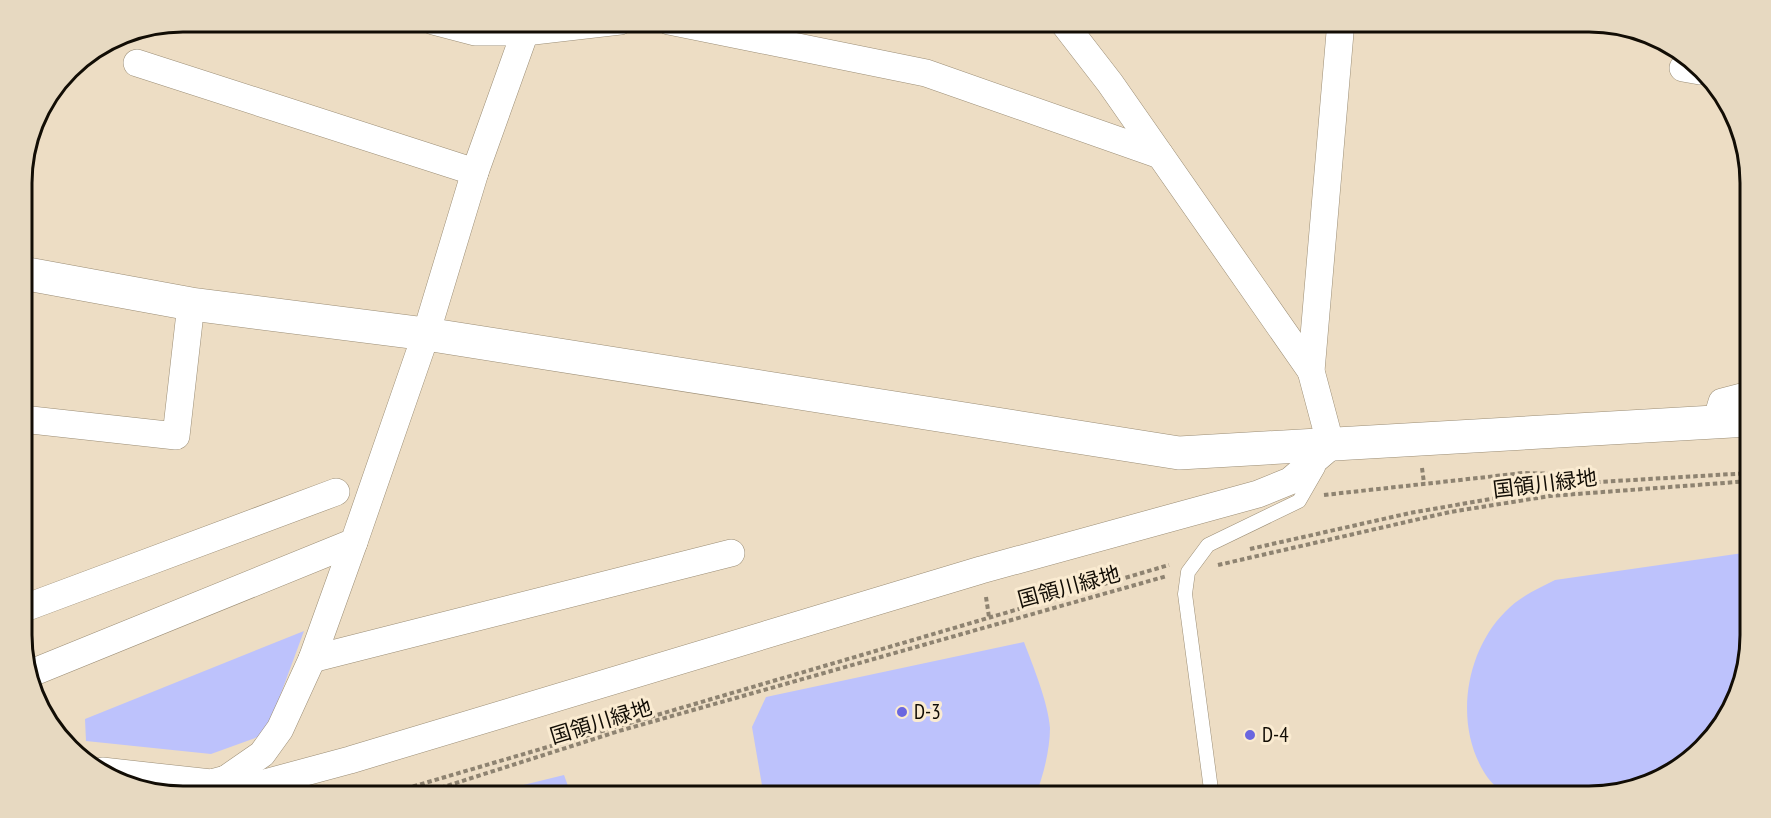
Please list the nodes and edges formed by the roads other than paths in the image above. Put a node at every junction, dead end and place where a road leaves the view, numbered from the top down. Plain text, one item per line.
1 (525, 32) edge
2 (723, 32) edge
3 (1071, 32) edge
4 (1340, 32) edge
5 (137, 63) dead end
6 (1160, 155) junction
7 (475, 172) junction
8 (32, 275) edge
9 (191, 304) junction
10 (426, 334) junction
11 (1311, 371) junction
12 (1740, 397) edge
13 (32, 419) edge
14 (1740, 421) edge
15 (1716, 422) junction
16 (1331, 446) junction
17 (336, 492) dead end
18 (354, 542) junction
19 (731, 553) dead end
20 (32, 605) edge
21 (312, 659) junction
22 (36, 671) edge
23 (121, 773) edge
24 (226, 779) junction
25 (1211, 786) edge

1 - 7 street
2 - 6 street
3 - 6 street
4 - 11 street
5 - 7 street
6 - 11 street
7 - 10 street
8 - 9 street
9 - 10 street
9 - 13 street
10 - 16 street
10 - 18 street
11 - 16 street
12 - 15 street
14 - 15 street
15 - 16 street
16 - 24 street
16 - 25 lane
17 - 20 street
18 - 21 street
18 - 22 street
19 - 21 street
21 - 24 street
23 - 24 street

